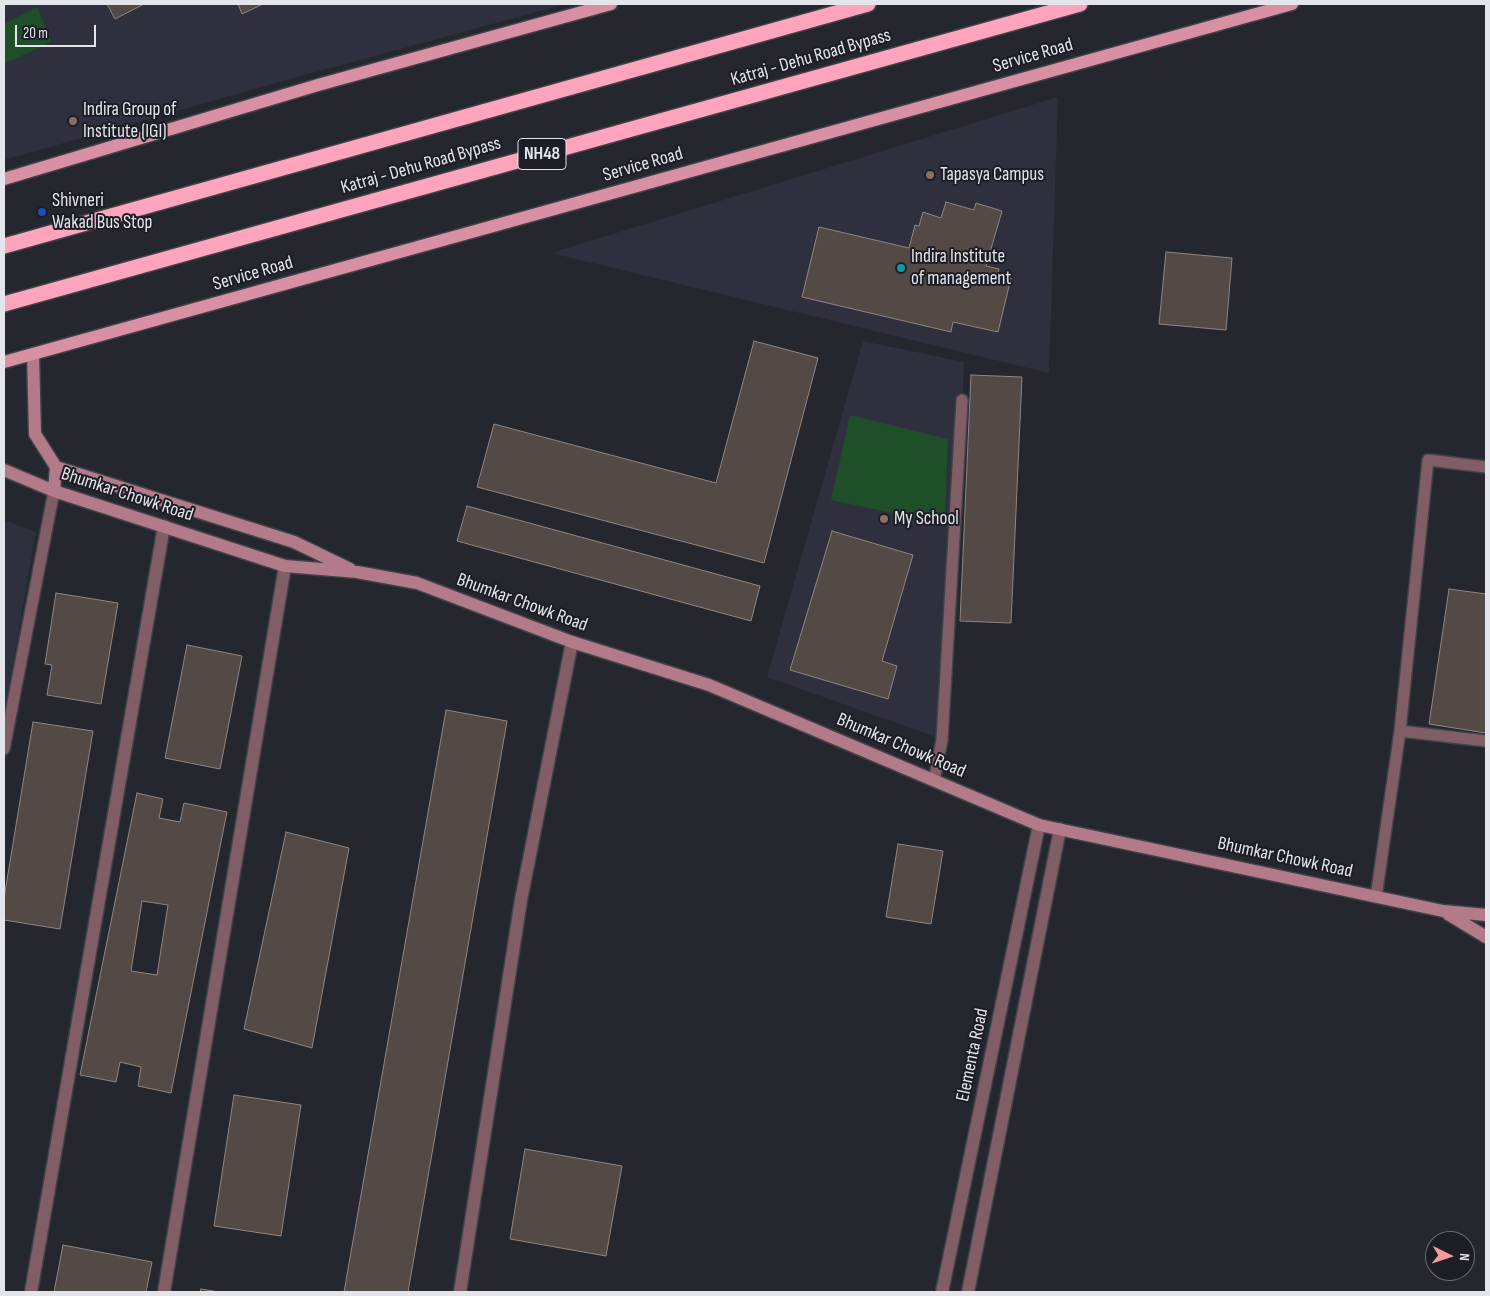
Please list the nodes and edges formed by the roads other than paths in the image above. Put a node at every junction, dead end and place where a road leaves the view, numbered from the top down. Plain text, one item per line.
1 (611, 4) edge
2 (868, 4) edge
3 (1080, 4) edge
4 (1292, 4) edge
5 (4, 178) edge
6 (4, 246) edge
7 (4, 304) edge
8 (33, 354) junction
9 (4, 362) edge
10 (962, 400) dead end
11 (56, 467) junction
12 (1486, 468) edge
13 (4, 470) edge
14 (54, 492) junction
15 (164, 526) junction
16 (285, 566) junction
17 (356, 572) junction
18 (572, 642) junction
19 (1400, 731) junction
20 (1486, 741) edge
21 (4, 749) edge
22 (934, 781) junction
23 (1040, 825) junction
24 (1060, 829) junction
25 (1376, 897) junction
26 (1444, 911) junction
27 (1486, 916) edge
28 (1486, 937) edge
29 (999, 1019) junction
30 (1022, 1023) junction
31 (31, 1292) edge
32 (164, 1292) edge
33 (460, 1292) edge
34 (942, 1292) edge
35 (968, 1292) edge

1 - 5 main road
2 - 6 highway, Katraj - Dehu Road Bypass
3 - 7 highway, Katraj - Dehu Road Bypass / NH48
4 - 8 main road, Service Road
8 - 9 main road, Service Road
8 - 11 street, Bhumkar Chowk Road
10 - 22 lane
11 - 14 street
11 - 17 street, Bhumkar Chowk Road
12 - 19 lane
13 - 14 street, Bhumkar Chowk Road
14 - 15 street, Bhumkar Chowk Road
14 - 21 lane
15 - 16 street, Bhumkar Chowk Road
15 - 31 street
16 - 17 street, Bhumkar Chowk Road
16 - 32 street
17 - 18 street, Bhumkar Chowk Road
18 - 22 street, Bhumkar Chowk Road
18 - 33 street
19 - 20 lane
19 - 25 lane
22 - 23 street, Bhumkar Chowk Road
23 - 24 street, Bhumkar Chowk Road
23 - 29 street, Elementa Road
24 - 25 street, Bhumkar Chowk Road
24 - 30 street
25 - 26 street, Bhumkar Chowk Road
26 - 27 street, Bhumkar Chowk Road
26 - 28 street, Bhumkar Chowk Road
29 - 30 street
29 - 34 street, Elementa Road
30 - 35 street

